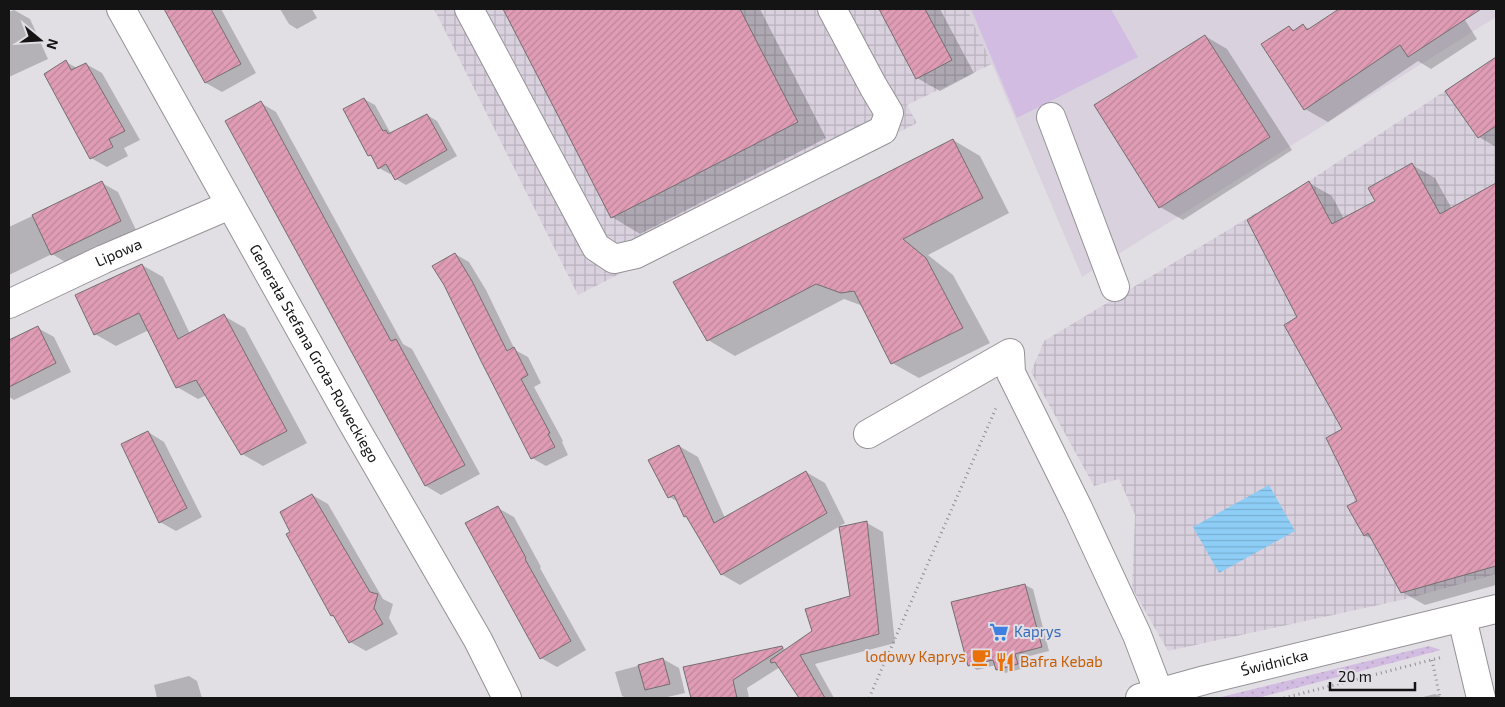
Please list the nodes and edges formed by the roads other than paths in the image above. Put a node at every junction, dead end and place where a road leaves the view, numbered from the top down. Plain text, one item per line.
1 (122, 9) edge
2 (469, 9) edge
3 (832, 9) edge
4 (1051, 117) dead end
5 (230, 204) junction
6 (1115, 287) dead end
7 (9, 304) edge
8 (868, 434) dead end
9 (1496, 609) edge
10 (1462, 618) junction
11 (1150, 696) edge
12 (507, 698) edge
13 (1480, 698) edge

1 - 5 street, Generała Stefana Grota-Roweckiego
2 - 3 street
4 - 6 street
5 - 7 street, Lipowa
5 - 12 street, Generała Stefana Grota-Roweckiego
8 - 11 street
9 - 10 street, Świdnicka
10 - 11 street, Świdnicka
10 - 13 street

